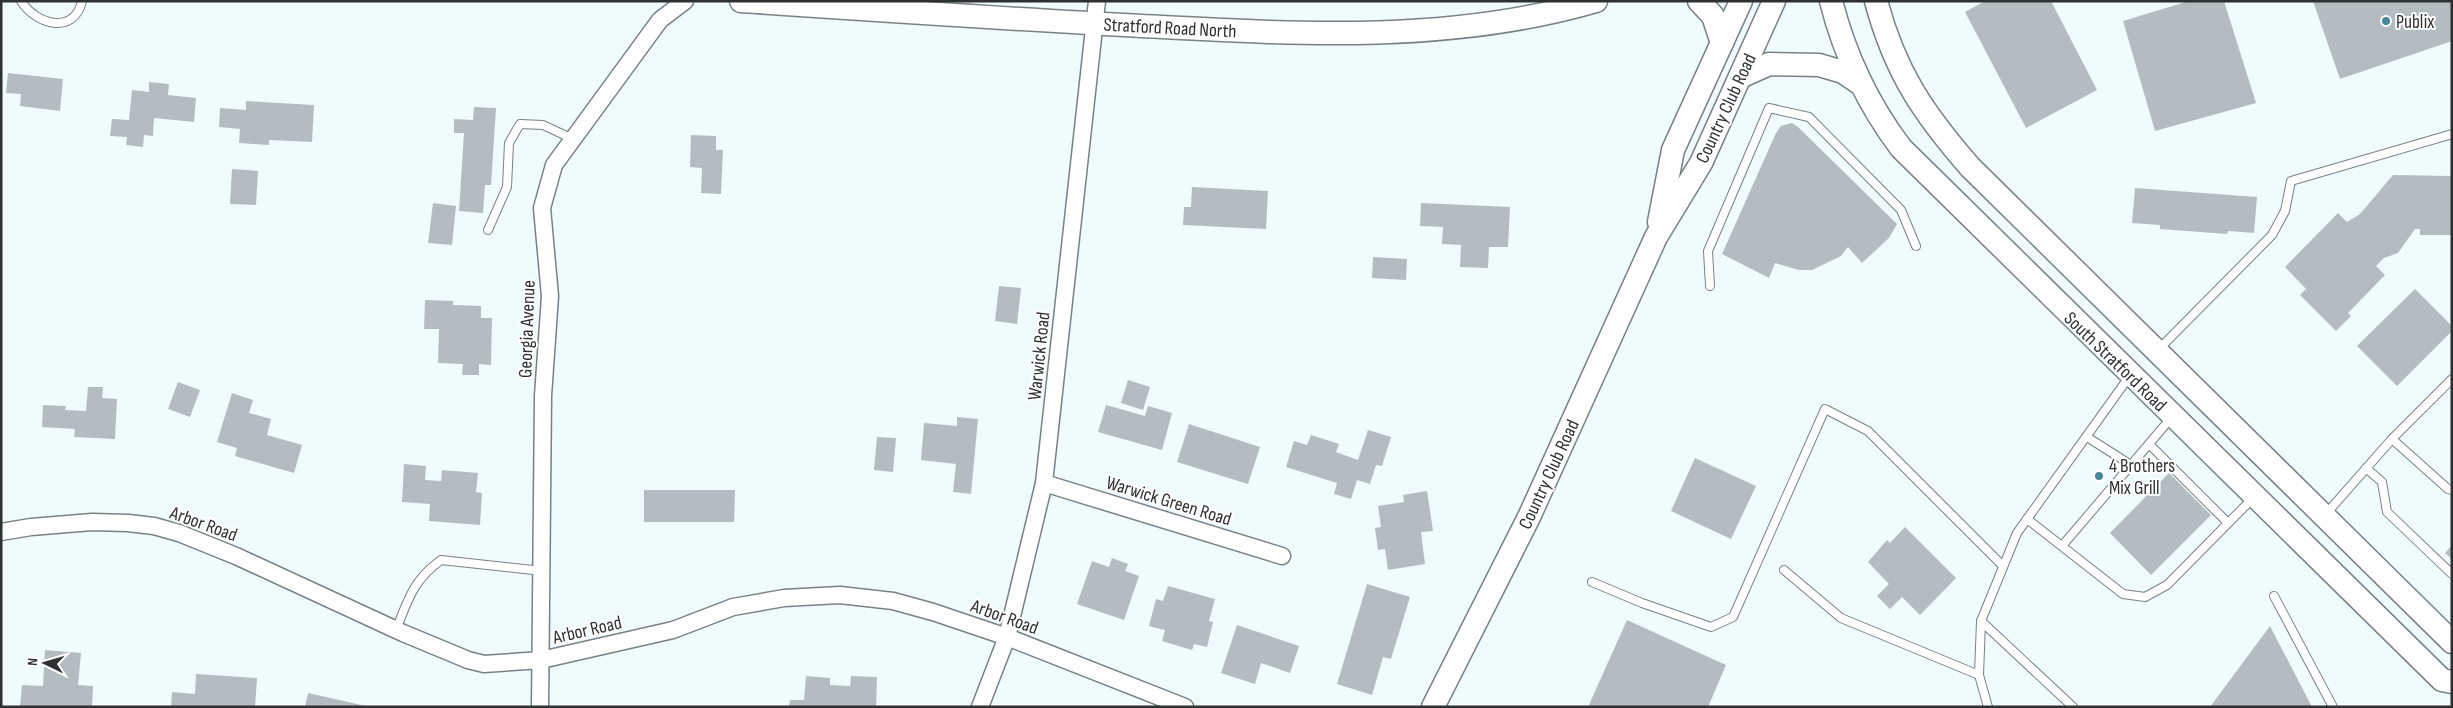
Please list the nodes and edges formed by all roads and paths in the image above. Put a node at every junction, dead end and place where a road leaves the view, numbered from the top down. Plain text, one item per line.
1 (20, 1) edge
2 (82, 1) edge
3 (685, 1) edge
4 (741, 1) edge
5 (1097, 1) edge
6 (1596, 1) edge
7 (1699, 1) edge
8 (1741, 1) edge
9 (1774, 1) edge
10 (1831, 1) edge
11 (1876, 1) edge
12 (1093, 23) junction
13 (1722, 44) junction
14 (1740, 77) junction
15 (1859, 83) junction
16 (2452, 134) edge
17 (573, 139) junction
18 (488, 230) dead end
19 (1656, 238) junction
20 (1916, 246) dead end
21 (1710, 286) dead end
22 (2156, 351) junction
23 (2130, 375) junction
24 (2452, 379) edge
25 (2172, 416) junction
26 (2087, 437) junction
27 (2392, 439) junction
28 (2149, 444) junction
29 (2131, 465) junction
30 (2366, 468) junction
31 (1044, 483) junction
32 (2452, 490) edge
33 (2255, 496) junction
34 (2324, 516) junction
35 (2027, 519) junction
36 (2228, 523) junction
37 (1, 532) edge
38 (2303, 542) junction
39 (2062, 546) junction
40 (1282, 556) dead end
41 (2002, 565) junction
42 (1784, 570) dead end
43 (542, 571) junction
44 (2452, 574) edge
45 (1592, 582) dead end
46 (2274, 596) dead end
47 (1981, 621) junction
48 (396, 630) junction
49 (1007, 637) junction
50 (2452, 642) edge
51 (541, 660) junction
52 (1979, 675) junction
53 (2452, 682) edge
54 (540, 707) edge
55 (980, 707) edge
56 (1185, 707) edge
57 (1433, 707) edge
58 (1988, 707) edge
59 (2073, 707) edge
60 (2333, 707) edge

1 - 2 lane
3 - 17 street, Georgia Avenue
4 - 12 main road, Stratford Road North
5 - 12 street, Warwick Road
6 - 12 main road, Stratford Road North
7 - 13 main road
8 - 13 main road, Country Club Road
9 - 14 main road, Country Club Road
10 - 15 main road, South Stratford Road
11 - 22 main road, South Stratford Road
12 - 31 street, Warwick Road
13 - 19 main road, Country Club Road
14 - 15 main road
14 - 19 main road, Country Club Road
15 - 23 main road, South Stratford Road
16 - 22 lane
17 - 18 lane
17 - 43 street, Georgia Avenue
19 - 57 main road, Country Club Road
20 - 21 lane
22 - 23 main road
22 - 34 main road, South Stratford Road
23 - 25 main road, South Stratford Road
23 - 26 lane
24 - 27 lane
25 - 28 lane
25 - 33 main road, South Stratford Road
26 - 29 lane
26 - 35 lane
27 - 30 lane
27 - 32 lane
28 - 29 lane
28 - 36 lane
29 - 39 lane
30 - 34 lane
30 - 44 lane
31 - 40 street, Warwick Green Road
31 - 49 street, Warwick Road
33 - 36 lane
33 - 38 main road, South Stratford Road
34 - 38 main road
34 - 50 main road, South Stratford Road
35 - 39 lane
35 - 41 lane
36 - 39 lane
37 - 48 street, Arbor Road
38 - 53 main road, South Stratford Road
41 - 45 lane
41 - 47 lane
42 - 52 lane
43 - 48 lane
43 - 51 street, Georgia Avenue
46 - 60 lane
47 - 52 lane
47 - 59 lane
48 - 51 street, Arbor Road
49 - 51 street, Arbor Road
49 - 55 street, Warwick Road
49 - 56 street, Arbor Road
51 - 54 street, Georgia Avenue
52 - 58 lane

